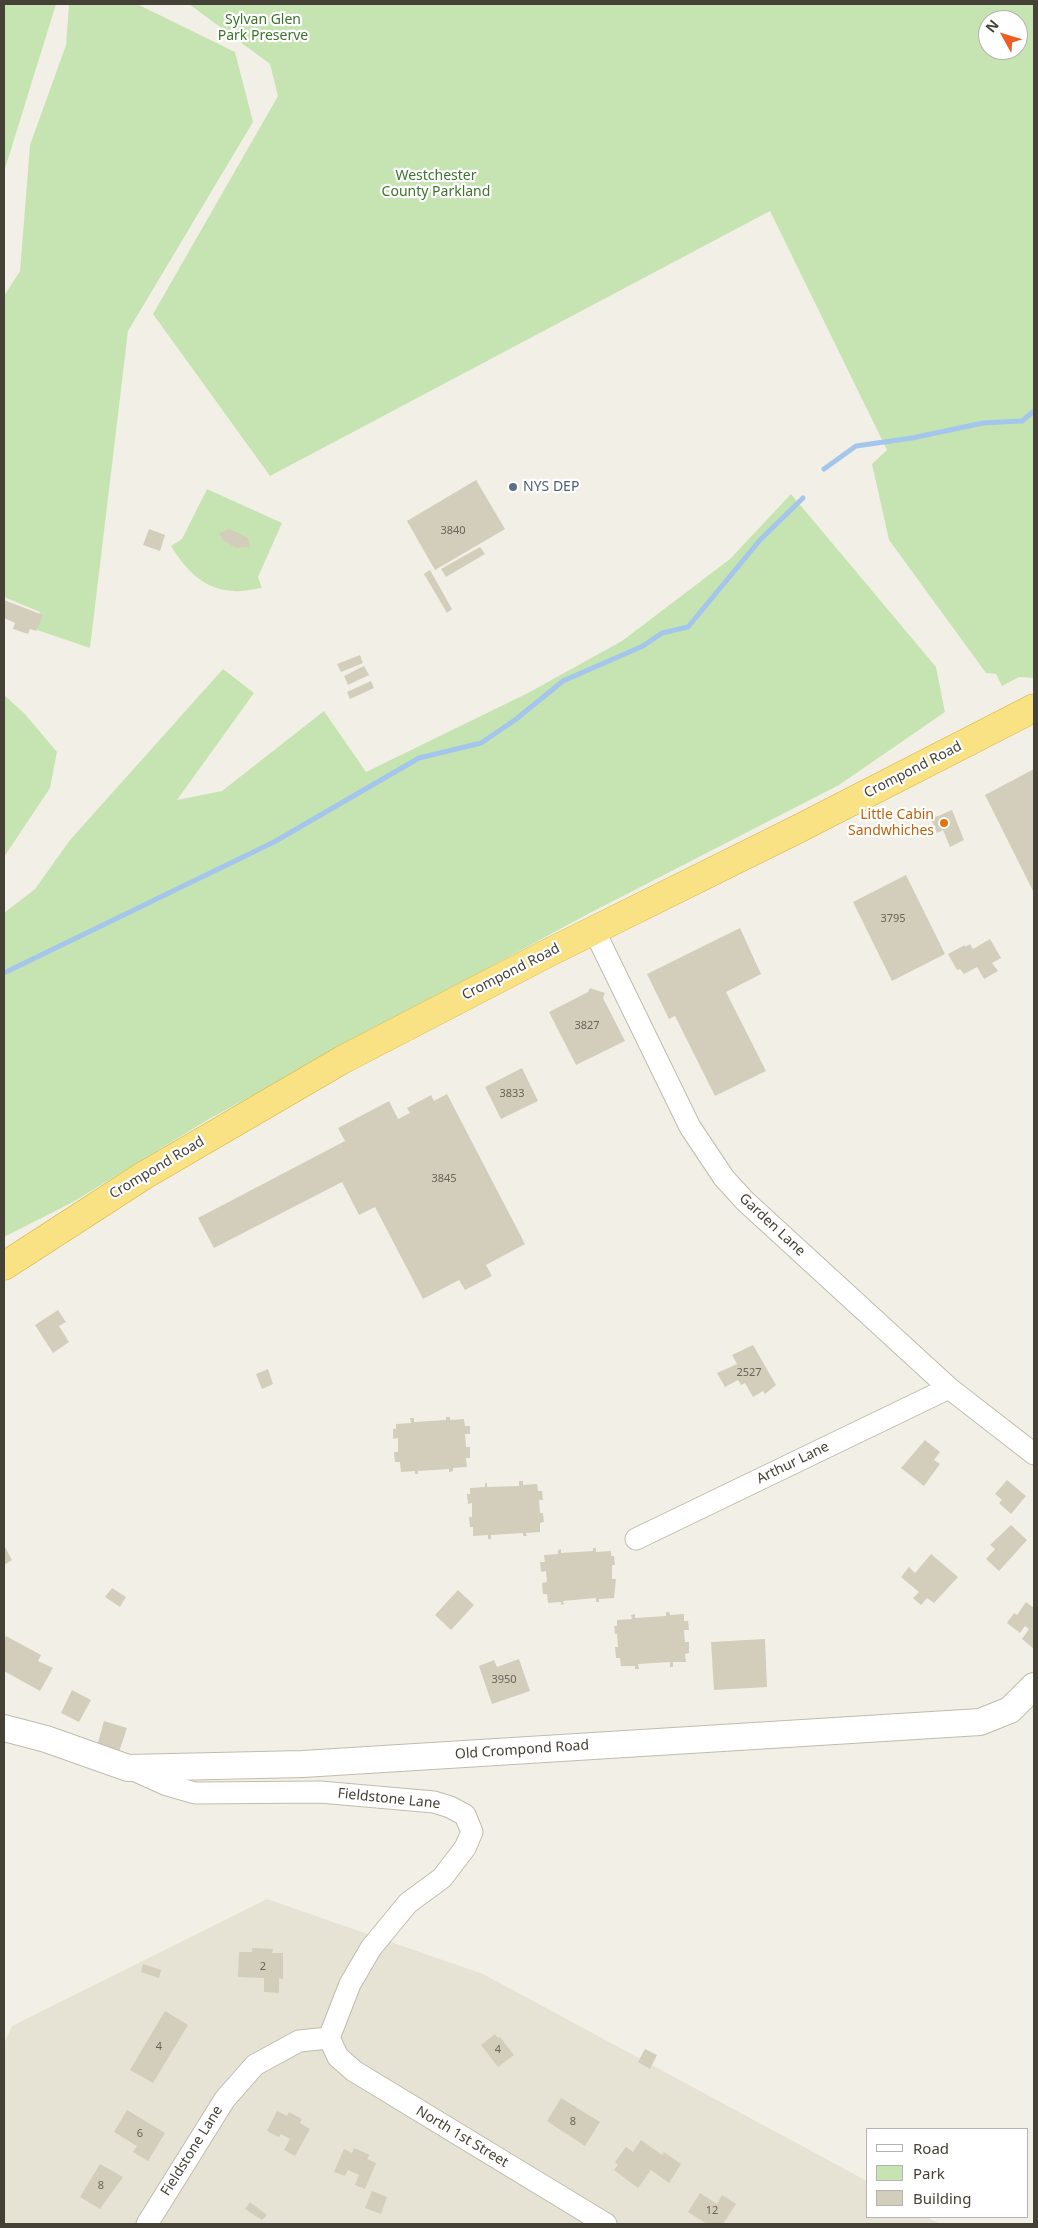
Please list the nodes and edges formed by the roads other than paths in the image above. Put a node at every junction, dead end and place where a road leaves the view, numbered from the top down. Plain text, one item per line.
1 (1034, 708) edge
2 (594, 930) junction
3 (4, 1266) edge
4 (949, 1388) junction
5 (1034, 1454) edge
6 (636, 1539) dead end
7 (1034, 1686) edge
8 (4, 1728) edge
9 (128, 1768) junction
10 (329, 2038) junction
11 (147, 2224) edge
12 (606, 2224) edge

1 - 2 highway, Crompond Road
2 - 3 highway, Crompond Road
2 - 4 street, Garden Lane
4 - 5 street, Garden Lane
4 - 6 street, Arthur Lane
7 - 9 street, Old Crompond Road
8 - 9 street, Old Crompond Road
9 - 10 street, Fieldstone Lane
10 - 11 street, Fieldstone Lane
10 - 12 street, North 1st Street

